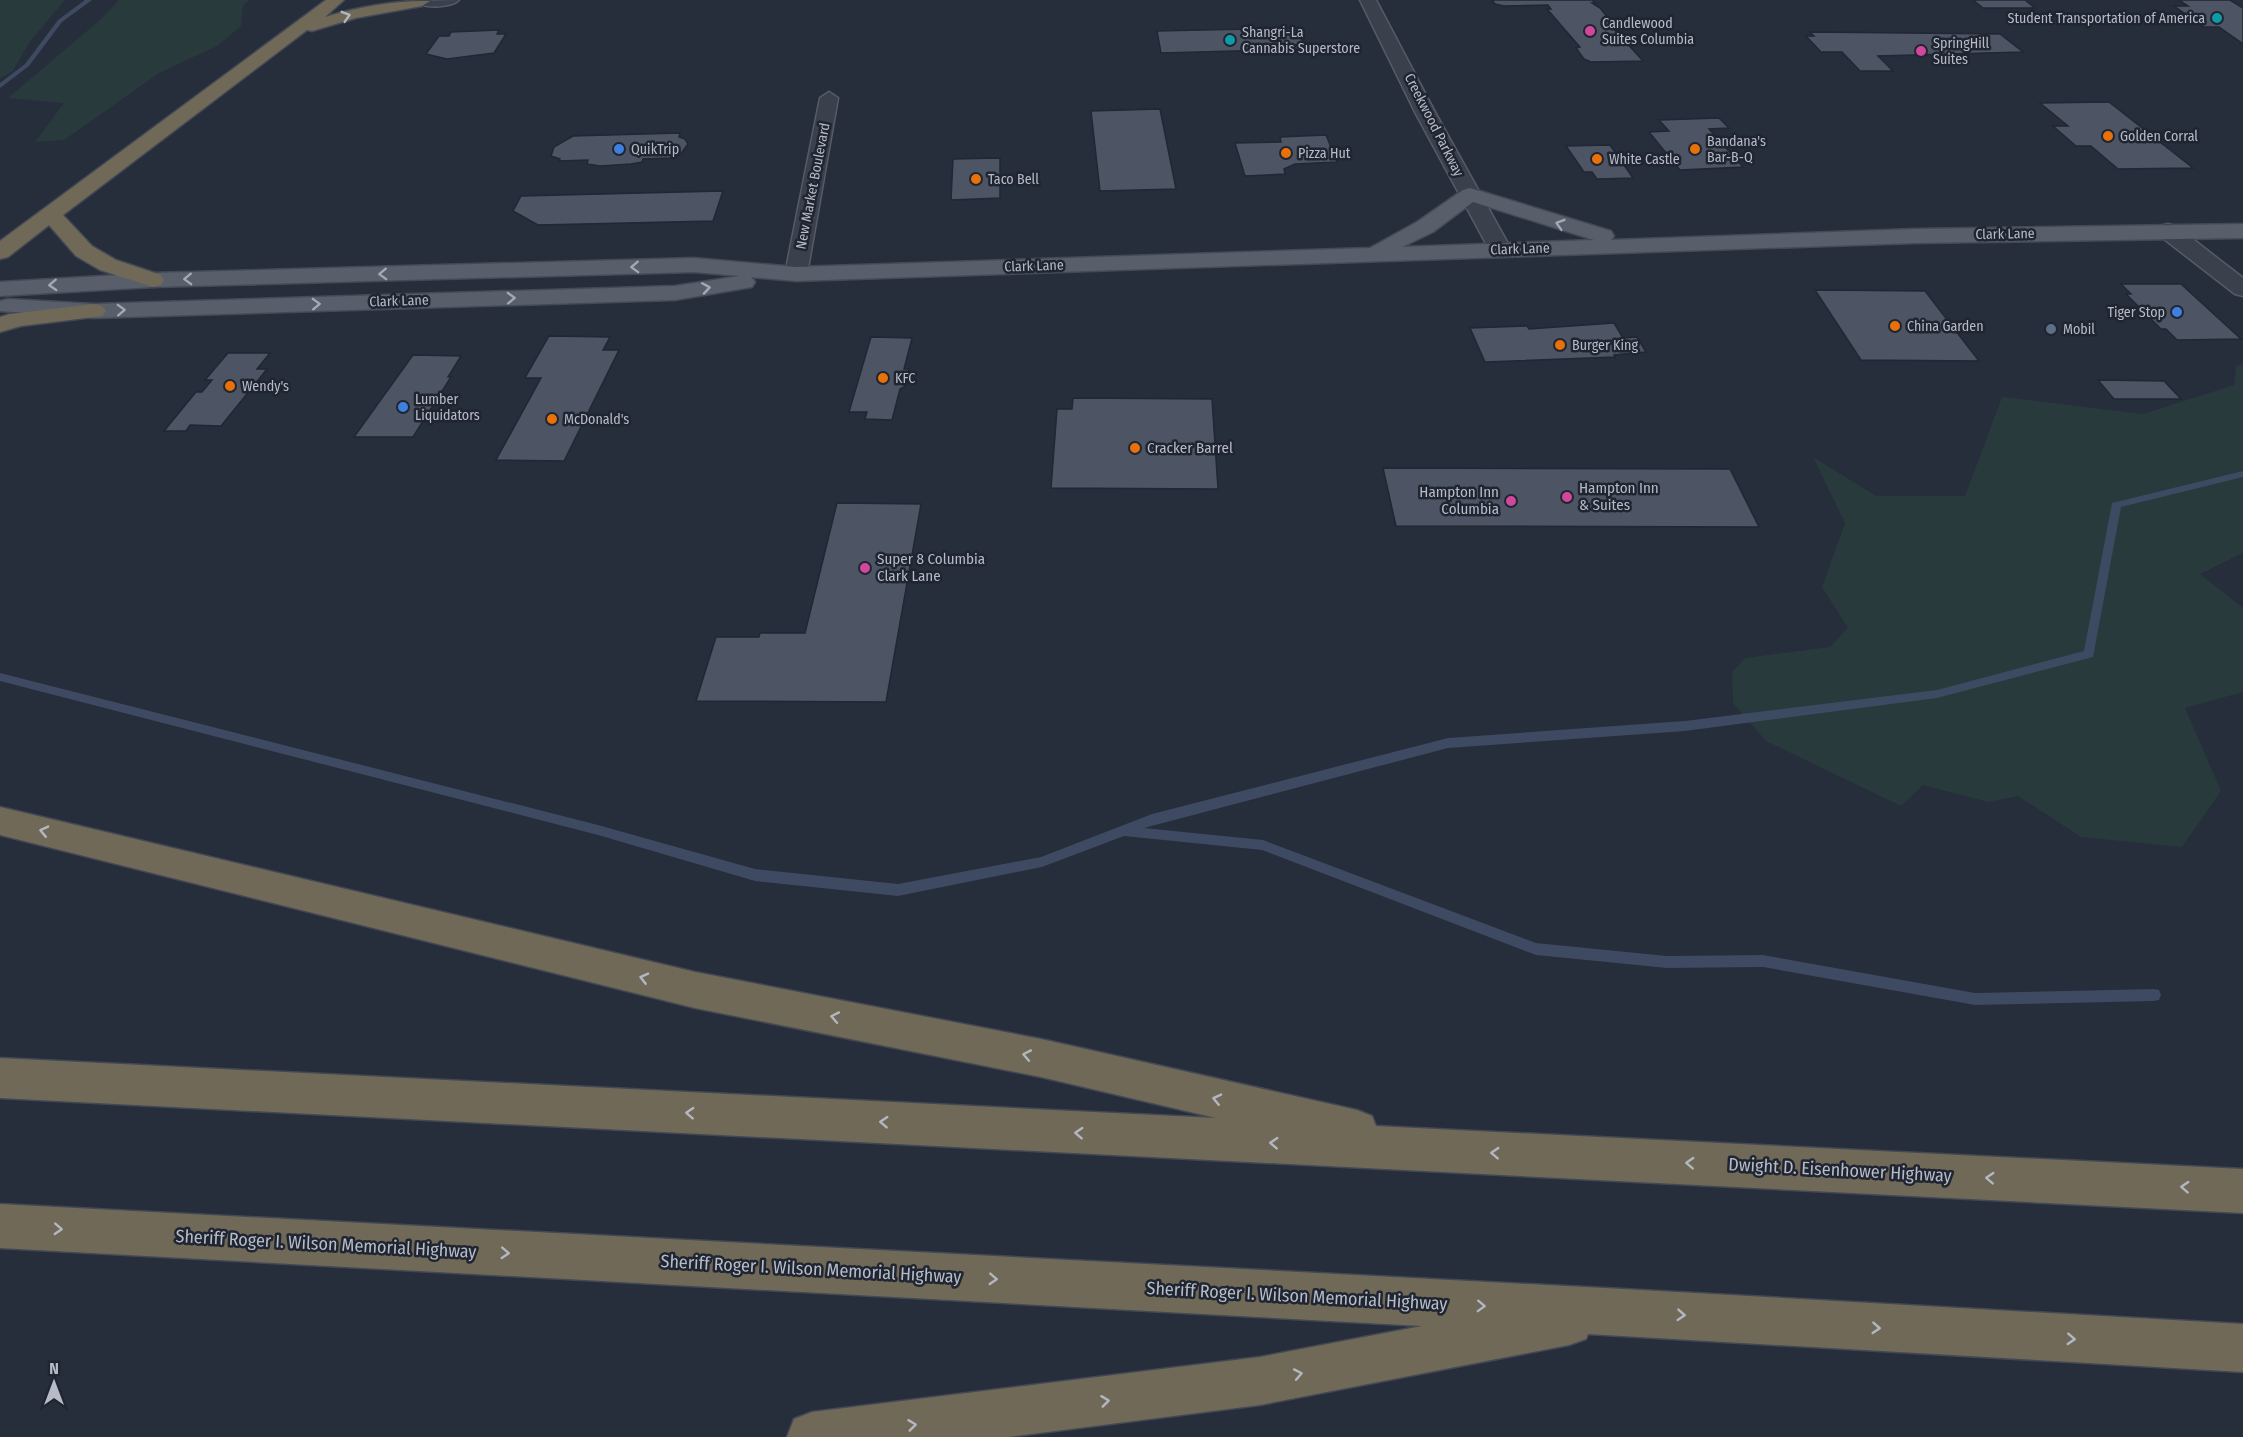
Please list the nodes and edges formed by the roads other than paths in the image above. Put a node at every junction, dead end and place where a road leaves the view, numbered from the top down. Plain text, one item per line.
1 (336, 0) edge
2 (421, 0) edge
3 (451, 0) edge
4 (1368, 0) edge
5 (291, 33) junction
6 (830, 98) dead end
7 (1470, 194) junction
8 (50, 213) junction
9 (2168, 231) junction
10 (2243, 231) edge
11 (0, 232) edge
12 (1637, 245) junction
13 (1500, 249) junction
14 (0, 252) edge
15 (1369, 254) junction
16 (796, 274) junction
17 (153, 280) junction
18 (0, 289) edge
19 (2243, 289) edge
20 (0, 306) edge
21 (94, 310) junction
22 (0, 324) edge
23 (0, 821) edge
24 (0, 1078) edge
25 (1437, 1150) junction
26 (2243, 1191) edge
27 (0, 1226) edge
28 (1623, 1312) junction
29 (2243, 1348) edge
30 (812, 1437) edge

1 - 5 highway
2 - 3 street
5 -> 2 highway
4 - 7 street, Creekwood Parkway
5 - 8 highway
6 - 16 street, New Market Boulevard
12 -> 7 main road
7 - 13 street, Creekwood Parkway
7 - 15 main road
8 - 11 highway
8 - 14 highway
8 - 17 highway
9 - 10 main road, Clark Lane
9 - 12 main road, Clark Lane
9 - 19 street
12 - 13 main road, Clark Lane
13 - 15 main road, Clark Lane
15 - 16 main road, Clark Lane
16 -> 17 main road, Clark Lane
21 -> 16 main road, Clark Lane
17 -> 18 main road, Clark Lane
20 - 21 main road, Clark Lane
21 - 22 highway
25 -> 23 highway
25 -> 24 highway
26 -> 25 highway, Dwight D. Eisenhower Highway
27 -> 28 highway, Sheriff Roger I. Wilson Memorial Highway
28 -> 29 highway
30 -> 28 highway

